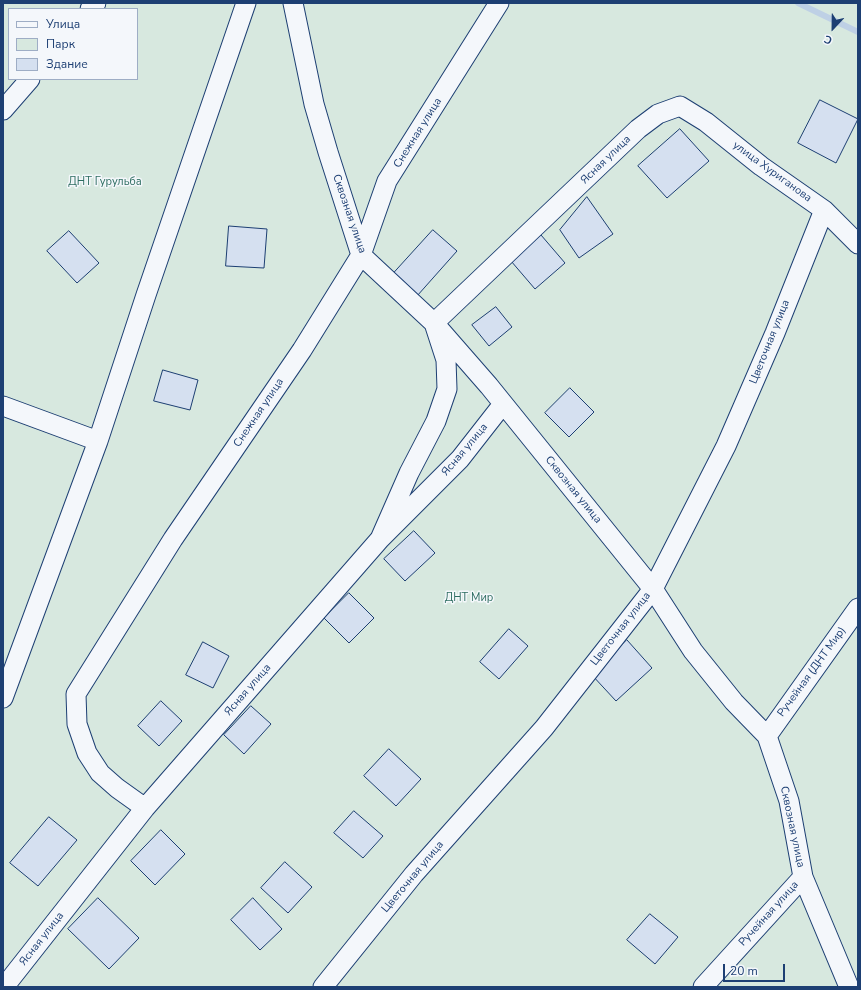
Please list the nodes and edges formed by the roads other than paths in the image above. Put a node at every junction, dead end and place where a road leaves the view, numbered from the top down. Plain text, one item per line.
1 (246, 3) edge
2 (293, 3) edge
3 (499, 3) edge
4 (29, 80) edge
5 (680, 106) joint
6 (3, 110) edge
7 (824, 210) junction
8 (858, 244) edge
9 (361, 255) junction
10 (434, 323) junction
11 (503, 404) junction
12 (3, 406) edge
13 (98, 441) junction
14 (380, 539) junction
15 (653, 588) junction
16 (858, 608) edge
17 (3, 698) edge
18 (767, 736) junction
19 (145, 808) junction
20 (802, 876) junction
21 (6, 987) edge
22 (323, 987) edge
23 (702, 987) edge
24 (849, 987) edge

1 - 13 street
2 - 9 street, Сквозная улица
3 - 9 street, Снежная улица
4 - 6 street
5 - 7 street, улица Хуриганова
5 - 10 street, Ясная улица
7 - 8 street, улица Хуриганова
7 - 15 street, Цветочная улица
9 - 10 street, Сквозная улица
9 - 19 street, Снежная улица
10 - 11 street, Сквозная улица
10 - 14 street
11 - 14 street, Ясная улица
11 - 15 street, Сквозная улица
12 - 13 street
13 - 17 street
14 - 19 street, Ясная улица
15 - 18 street, Сквозная улица
15 - 22 street, Цветочная улица
16 - 18 street, Ручейная (ДНТ Мир)
18 - 20 street, Сквозная улица
19 - 21 street, Ясная улица
20 - 23 street, Ручейная улица
20 - 24 street, Сквозная улица

